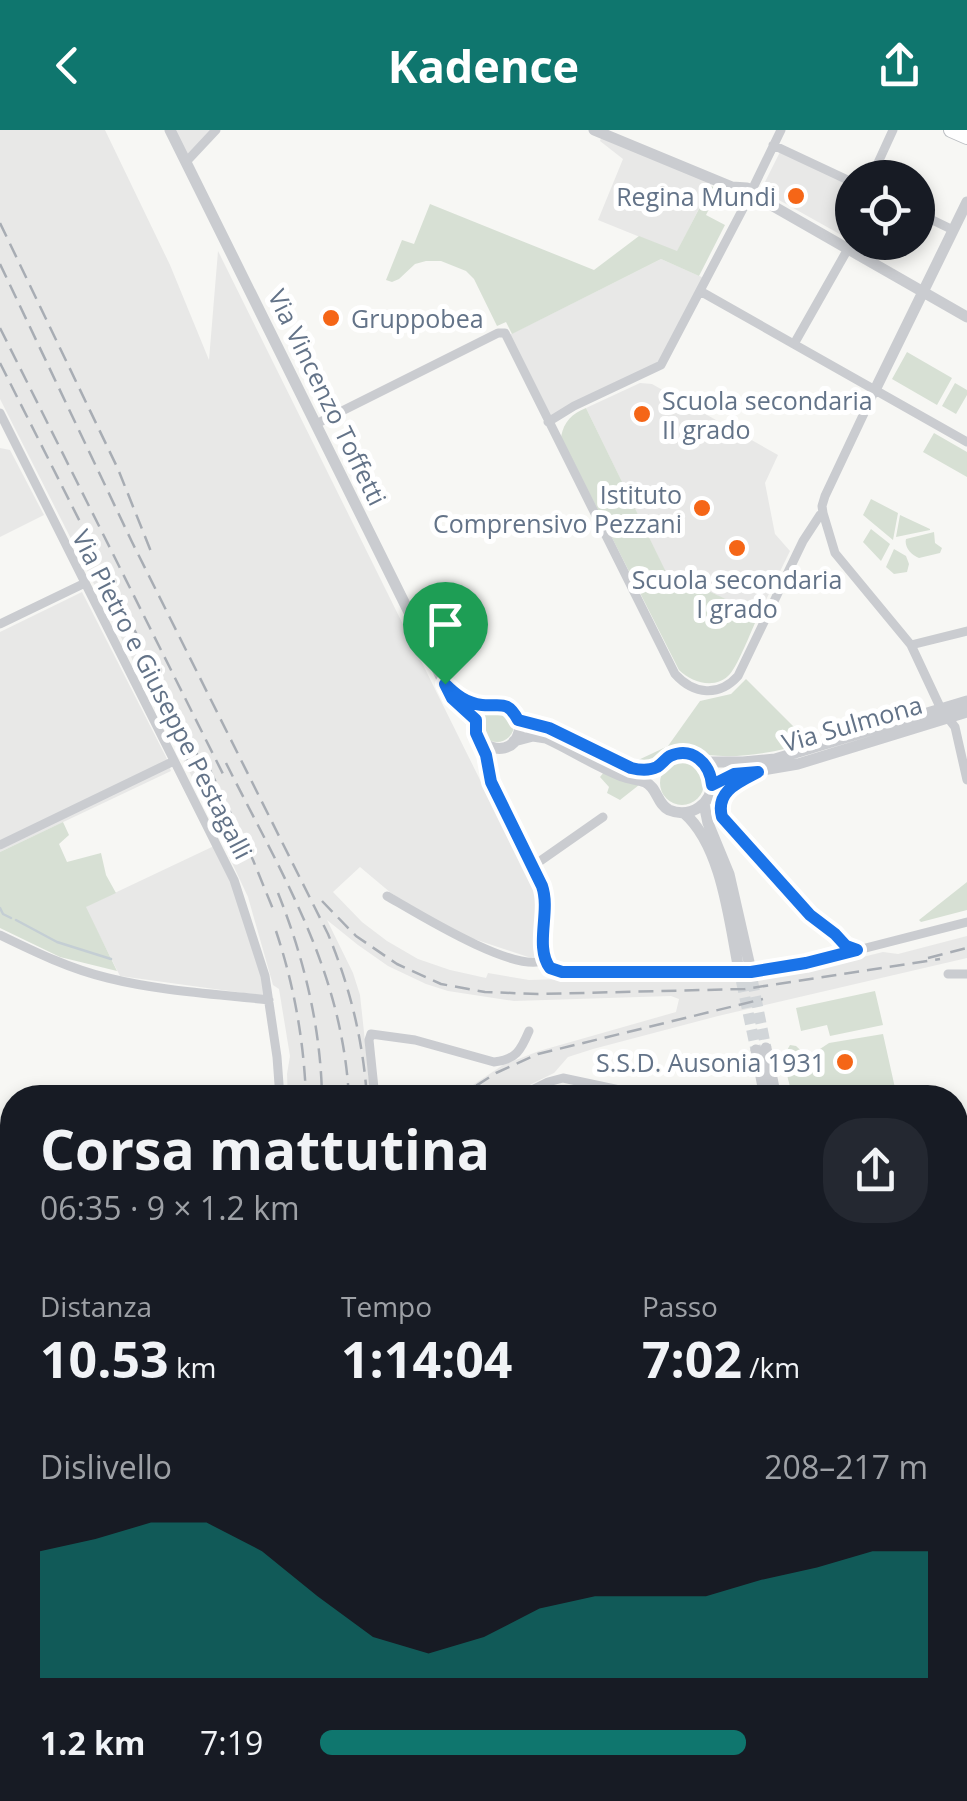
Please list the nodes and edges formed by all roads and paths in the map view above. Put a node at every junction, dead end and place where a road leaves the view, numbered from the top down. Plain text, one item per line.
1 (170, 130) edge
2 (216, 130) edge
3 (594, 130) edge
4 (781, 130) edge
5 (893, 130) edge
6 (951, 130) edge
7 (967, 137) edge
8 (774, 145) junction
9 (879, 160) edge
10 (186, 162) junction
11 (835, 174) edge
12 (746, 195) junction
13 (967, 202) edge
14 (935, 221) edge
15 (954, 230) junction
16 (835, 241) edge
17 (842, 260) edge
18 (869, 260) edge
19 (700, 291) junction
20 (923, 292) junction
21 (967, 317) edge
22 (794, 344) junction
23 (876, 390) junction
24 (0, 413) edge
25 (548, 422) junction
26 (316, 424) junction
27 (967, 442) edge
28 (823, 509) junction
29 (85, 583) junction
30 (0, 624) edge
31 (967, 631) edge
32 (911, 644) junction
33 (445, 684) junction
34 (967, 702) edge
35 (487, 706) junction
36 (967, 712) edge
37 (944, 714) junction
38 (476, 720) junction
39 (518, 720) junction
40 (479, 739) junction
41 (509, 744) junction
42 (174, 760) junction
43 (703, 762) junction
44 (488, 764) junction
45 (658, 766) junction
46 (758, 772) junction
47 (967, 780) edge
48 (712, 785) junction
49 (654, 791) junction
50 (704, 804) junction
51 (684, 813) junction
52 (603, 818) dead end
53 (0, 845) edge
54 (533, 866) junction
55 (388, 896) dead end
56 (967, 922) edge
57 (0, 935) edge
58 (857, 950) junction
59 (544, 960) junction
60 (948, 974) dead end
61 (967, 974) edge
62 (269, 1000) junction
63 (529, 1031) dead end
64 (279, 1085) edge
65 (373, 1085) edge
66 (544, 1085) edge
67 (598, 1085) edge
68 (765, 1085) edge
69 (772, 1085) edge

1 - 10 street, Via Vincenzo Toffetti
2 - 10 street
3 - 12 street
4 - 8 street
5 - 9 street
6 - 7 main road
8 - 11 street
8 - 12 street
10 - 26 street, Via Vincenzo Toffetti
12 - 16 street
12 - 19 street
13 - 15 street
14 - 15 street
15 - 20 street
17 - 22 street
18 - 20 street
19 - 22 street
19 - 25 street
20 - 21 street
20 - 23 street
22 - 23 street
23 - 27 street
23 - 28 street
24 - 29 street, Via Pietro e Giuseppe Pestagalli
25 - 26 street
25 - 28 street
26 - 33 street, Via Vincenzo Toffetti
28 - 32 street
29 - 30 street
29 - 42 street, Via Pietro e Giuseppe Pestagalli
31 - 32 street
32 - 37 street
33 - 35 street
33 - 38 street, Via Vincenzo Toffetti
34 - 37 street, Via Sulmona
35 - 38 street
35 - 39 street
36 - 37 street, Via Sulmona
37 - 43 street, Via Sulmona
37 - 46 street, Via Sulmona
37 - 47 street, Via Sulmona
38 - 40 street
39 - 41 street
39 - 45 street, Via Sulmona
40 - 41 street
40 - 44 street
41 - 44 street
41 - 49 street
42 - 53 street
42 - 62 street, Via Pietro e Giuseppe Pestagalli
43 - 45 street, Via Sulmona
43 - 48 street
44 - 54 street
45 - 49 street
46 - 48 street, Via Sulmona
46 - 58 street
48 - 50 street
49 - 51 street
50 - 51 street
50 - 51 street
52 - 54 street
54 - 59 street
55 - 59 street
56 - 58 street
57 - 62 street
58 - 59 street
60 - 61 street
62 - 64 street, Via Pietro e Giuseppe Pestagalli
63 - 65 street
66 - 67 street
68 - 69 street

